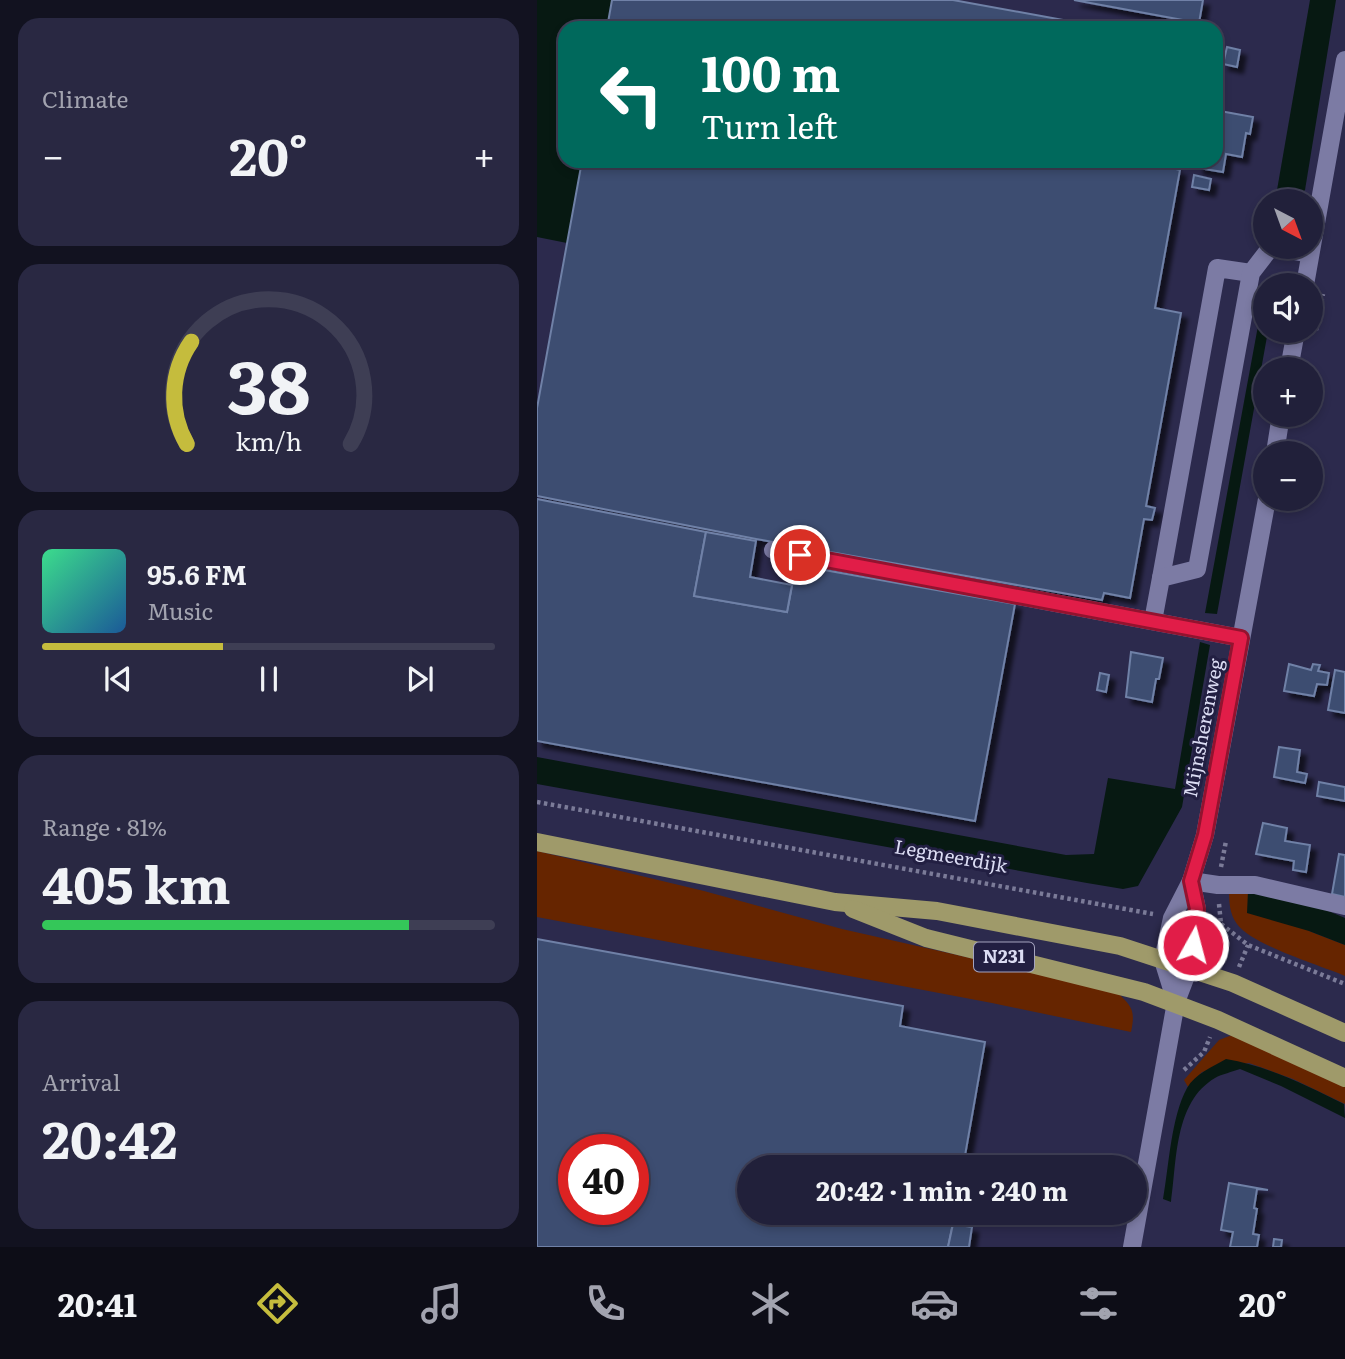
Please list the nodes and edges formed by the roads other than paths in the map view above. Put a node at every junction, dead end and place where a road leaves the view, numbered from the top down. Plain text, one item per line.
1 (1345, 60) edge
2 (1322, 189) edge
3 (1262, 259) edge
4 (1251, 272) junction
5 (1265, 511) edge
6 (773, 550) dead end
7 (1161, 578) junction
8 (1153, 621) junction
9 (1241, 638) junction
10 (537, 842) edge
11 (1191, 881) junction
12 (835, 902) junction
13 (1345, 906) edge
14 (1163, 960) junction
15 (1189, 968) junction
16 (1176, 1002) junction
17 (1345, 1033) edge
18 (1345, 1078) edge
19 (1133, 1247) edge

1 - 2 street
3 - 4 street
4 - 7 street
4 - 7 street
5 - 9 street, Mijnsherenweg
6 - 8 street
7 - 8 street
8 - 9 street
9 - 11 street, Mijnsherenweg
10 - 12 main road, N231
11 - 13 street
11 - 14 street, Mijnsherenweg
11 - 15 street, Mijnsherenweg
12 - 14 main road, N231
12 - 16 main road, N231
14 - 15 main road, N231
14 - 16 street, Mijnsherenweg
15 - 16 street, Mijnsherenweg
15 - 17 main road, N231
16 - 18 main road, N231
16 - 19 street, Mijnsherenweg

